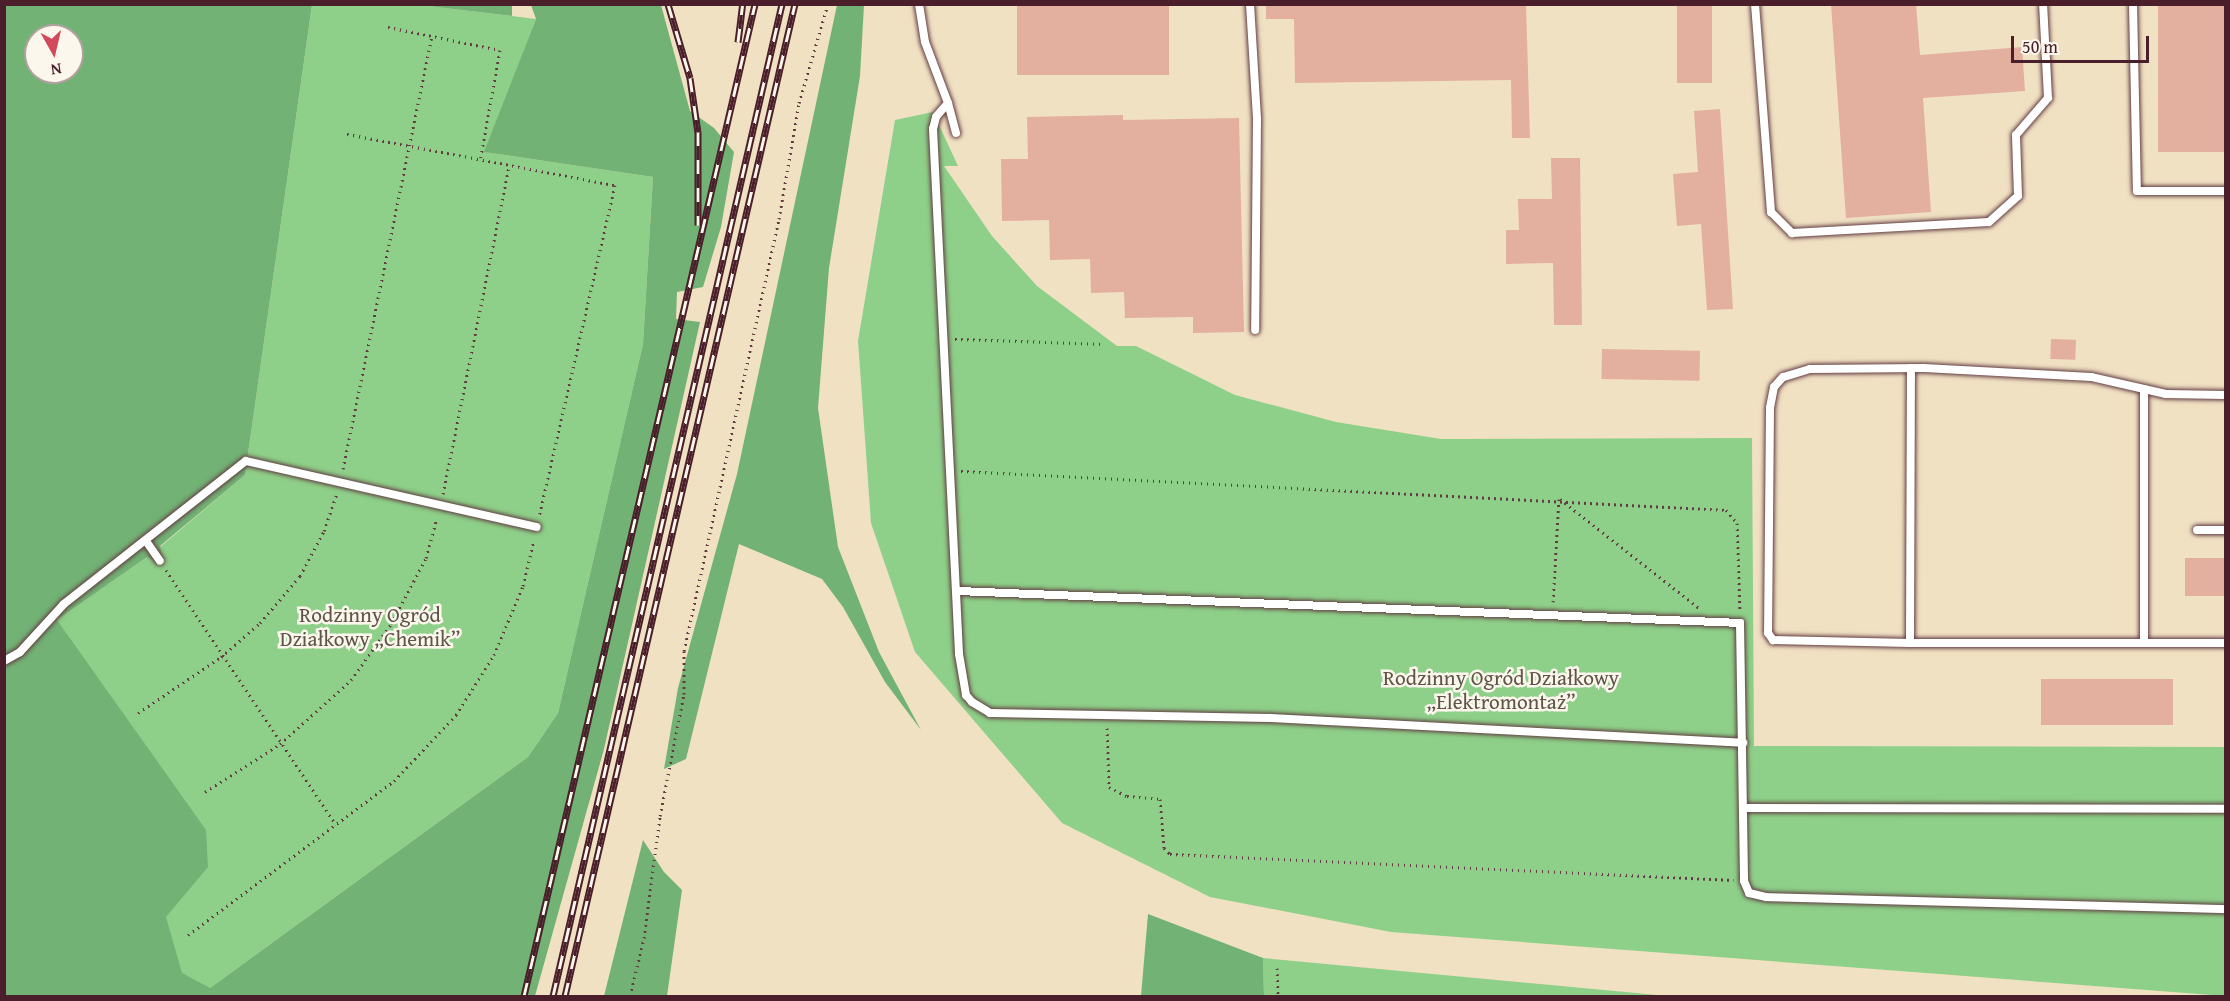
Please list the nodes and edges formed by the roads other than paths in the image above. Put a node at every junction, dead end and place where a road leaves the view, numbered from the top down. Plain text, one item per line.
1 (919, 4) edge
2 (1250, 4) edge
3 (1755, 4) edge
4 (2043, 4) edge
5 (2133, 4) edge
6 (948, 103) junction
7 (956, 133) dead end
8 (2226, 191) edge
9 (1255, 330) dead end
10 (1911, 368) junction
11 (2144, 389) junction
12 (2226, 395) edge
13 (537, 527) road end
14 (2197, 530) dead end
15 (2226, 530) edge
16 (146, 541) junction
17 (160, 561) road end
18 (958, 591) junction
19 (1911, 643) junction
20 (2144, 643) junction
21 (2226, 643) edge
22 (4, 661) edge
23 (1743, 742) junction
24 (1744, 807) junction
25 (2226, 810) edge
26 (2226, 909) edge

1 - 6 lane
2 - 9 lane
3 - 4 lane
5 - 8 lane
6 - 7 lane
6 - 18 lane
10 - 11 lane
10 - 19 lane
10 - 19 lane
11 - 12 lane
11 - 20 lane
13 - 16 lane
14 - 15 lane
16 - 17 lane
16 - 22 lane
18 - 23 lane
18 - 23 lane
19 - 20 lane
20 - 21 lane
23 - 24 lane
24 - 25 lane
24 - 26 lane

